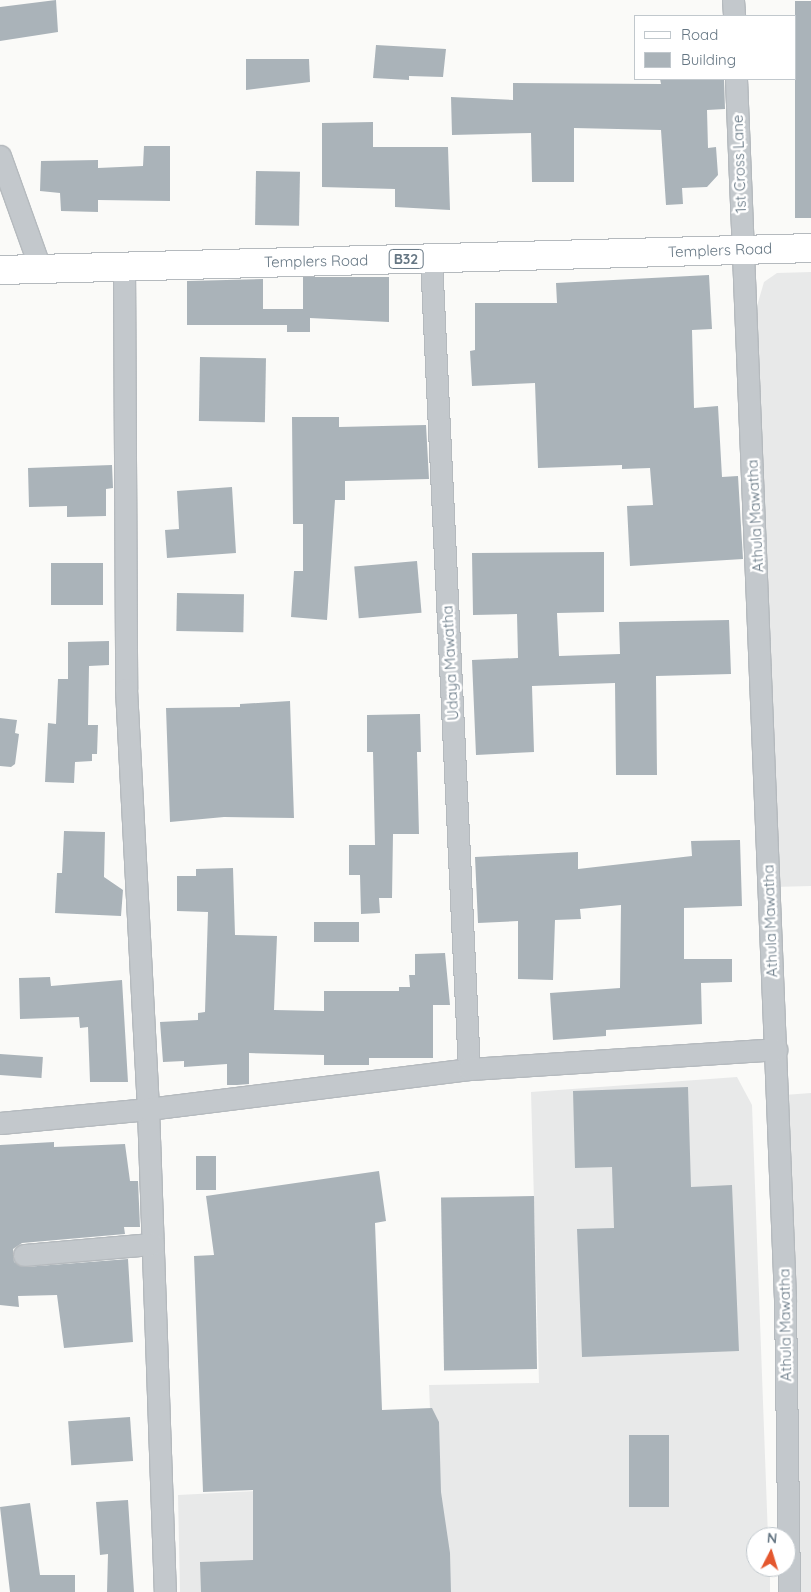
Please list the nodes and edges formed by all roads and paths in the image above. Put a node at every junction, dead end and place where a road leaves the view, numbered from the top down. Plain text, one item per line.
1 (733, 0) edge
2 (734, 15) edge
3 (736, 80) edge
4 (0, 156) edge
5 (811, 248) edge
6 (742, 250) junction
7 (431, 258) junction
8 (124, 266) junction
9 (40, 268) junction
10 (0, 270) edge
11 (776, 1049) junction
12 (469, 1069) junction
13 (148, 1110) junction
14 (0, 1123) edge
15 (153, 1244) junction
16 (24, 1255) dead end
17 (165, 1592) edge
18 (789, 1592) edge

1 - 2 street
3 - 6 street, 1st Cross Lane
4 - 9 street
5 - 6 main road, Templers Road / B32
6 - 7 main road, Templers Road / B32
6 - 11 street, Athula Mawatha
7 - 8 main road, Templers Road / B32
7 - 12 street, Udaya Mawatha
8 - 9 main road, Templers Road / B32
8 - 13 street
9 - 10 main road, Templers Road / B32
11 - 12 street
11 - 18 street, Athula Mawatha
12 - 13 street
13 - 14 street
13 - 15 street
15 - 16 street
15 - 17 street

